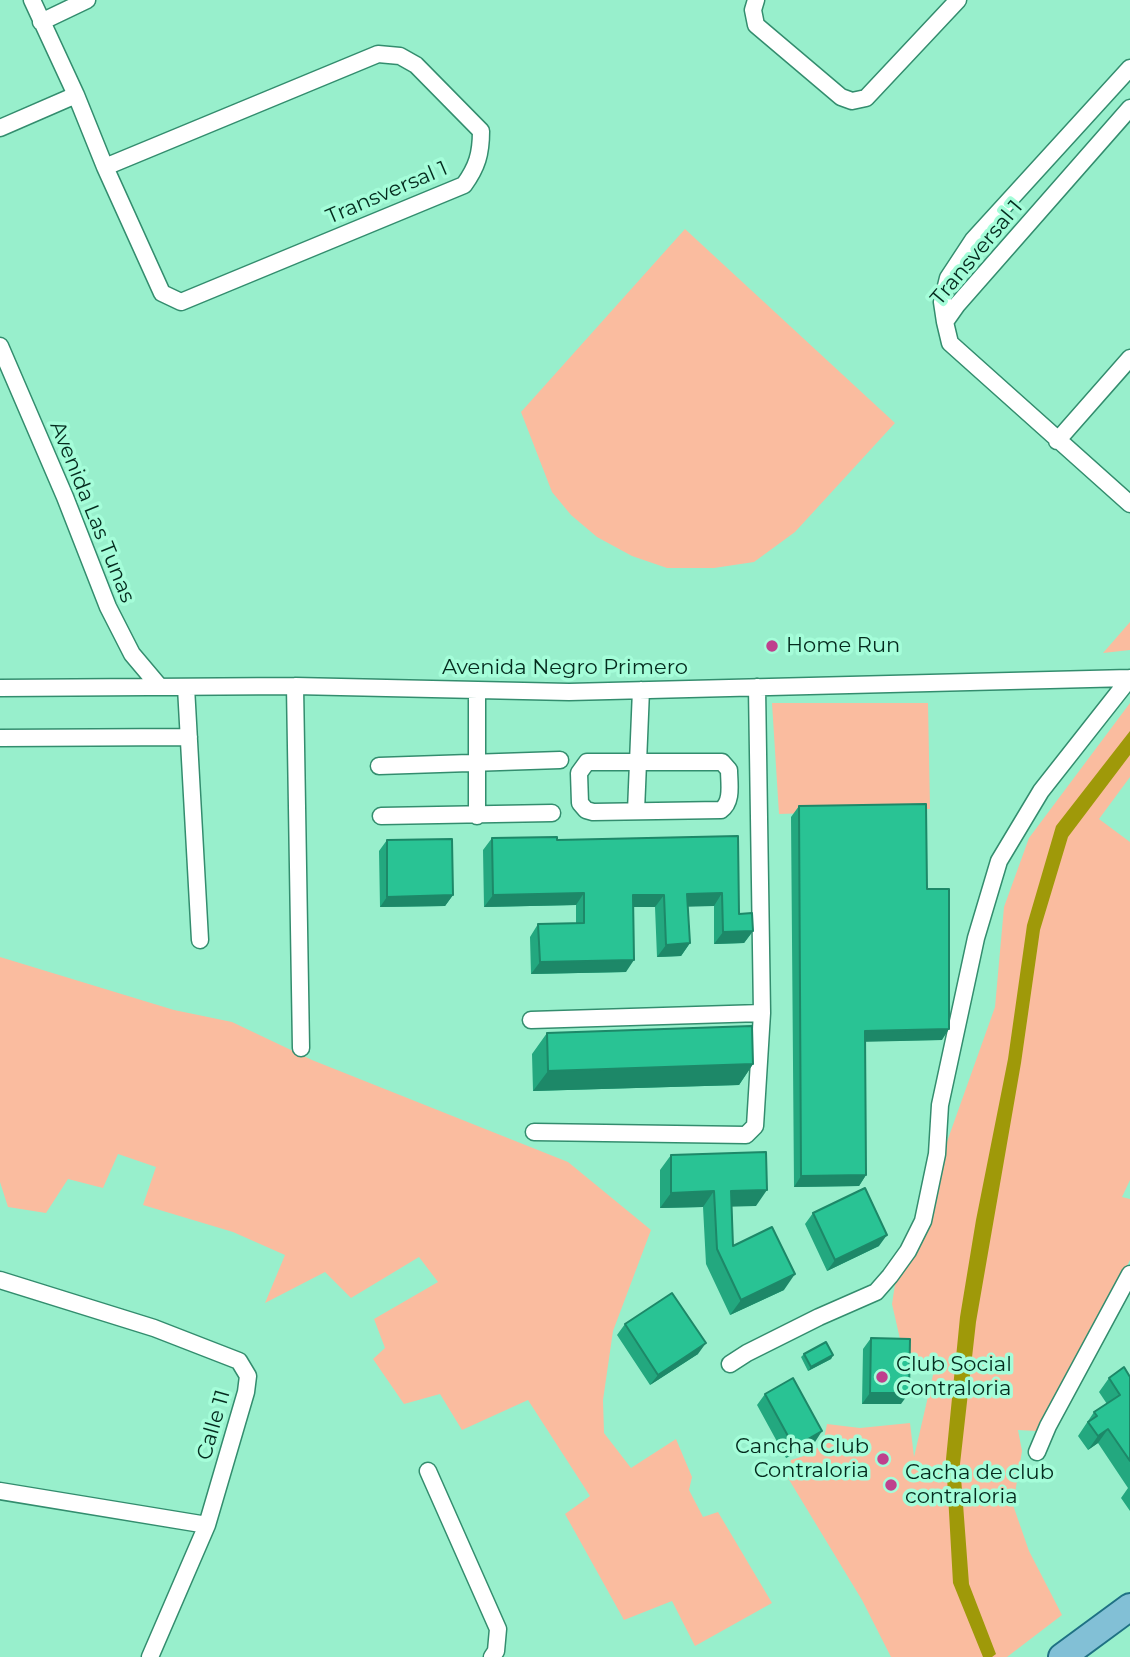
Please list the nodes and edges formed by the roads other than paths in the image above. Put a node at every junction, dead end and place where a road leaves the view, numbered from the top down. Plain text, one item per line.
1 (32, 0) edge
2 (87, 0) edge
3 (756, 0) edge
4 (958, 0) edge
5 (41, 22) junction
6 (1130, 68) edge
7 (76, 95) junction
8 (1130, 108) edge
9 (0, 128) edge
10 (105, 167) junction
11 (945, 322) junction
12 (0, 346) edge
13 (1130, 358) edge
14 (8, 384) edge
15 (1057, 441) junction
16 (1130, 504) edge
17 (1130, 678) edge
18 (159, 686) junction
19 (295, 686) junction
20 (186, 687) junction
21 (757, 687) junction
22 (0, 688) edge
23 (477, 690) junction
24 (641, 690) junction
25 (189, 737) junction
26 (0, 738) edge
27 (560, 760) dead end
28 (477, 762) junction
29 (638, 762) junction
30 (379, 766) dead end
31 (636, 811) junction
32 (552, 813) dead end
33 (381, 816) dead end
34 (477, 816) junction
35 (200, 940) dead end
36 (762, 1013) junction
37 (531, 1020) dead end
38 (301, 1048) dead end
39 (534, 1132) dead end
40 (1130, 1274) edge
41 (0, 1280) edge
42 (730, 1364) dead end
43 (1037, 1452) dead end
44 (428, 1471) dead end
45 (0, 1491) edge
46 (207, 1525) junction
47 (1130, 1607) edge
48 (150, 1657) edge
49 (492, 1657) edge
50 (1062, 1657) edge

1 - 5 street, Transversal 1
2 - 5 street
3 - 4 street
5 - 7 street, Transversal 1
6 - 11 street
7 - 9 street
7 - 10 street, Transversal 1
8 - 11 street, Transversal 1
10 - 10 street, Transversal 1
11 - 15 street, Transversal 1
12 - 14 street, Avenida Las Tunas
13 - 15 street
14 - 18 street, Avenida Las Tunas
15 - 16 street, Transversal 1
17 - 21 street, Avenida Negro Primero
17 - 42 street
18 - 20 street, Avenida Negro Primero
18 - 22 street, Avenida Negro Primero
19 - 20 street, Avenida Negro Primero
19 - 23 street, Avenida Negro Primero
19 - 38 street
20 - 25 street
21 - 24 street, Avenida Negro Primero
21 - 36 street
23 - 24 street, Avenida Negro Primero
23 - 28 street
24 - 29 street
25 - 26 street
25 - 35 street
27 - 28 street
28 - 30 street
28 - 34 street
29 - 31 street
29 - 31 street
29 - 31 street
32 - 34 street
33 - 34 street
36 - 37 street
36 - 39 street
40 - 43 street
41 - 46 street, Calle 11
44 - 49 street
45 - 46 street
46 - 48 street, Calle 11
47 - 50 main road

